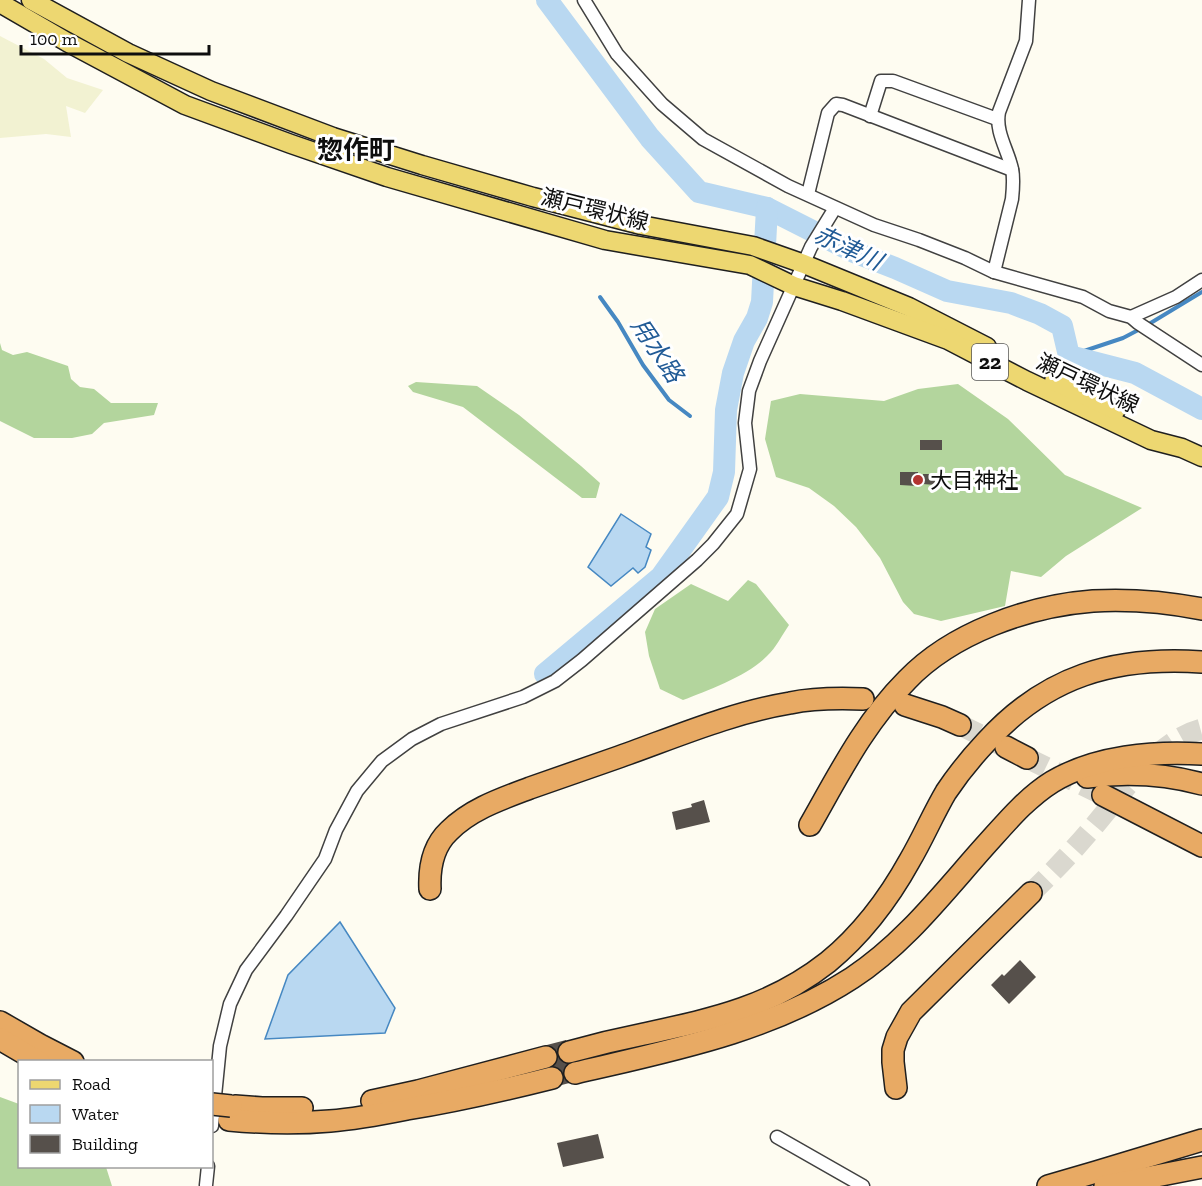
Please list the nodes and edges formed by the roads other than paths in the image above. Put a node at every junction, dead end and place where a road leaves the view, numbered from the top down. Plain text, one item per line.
1 (31, 0) edge
2 (584, 0) edge
3 (1029, 0) edge
4 (0, 3) edge
5 (870, 116) junction
6 (998, 119) junction
7 (1012, 170) junction
8 (808, 194) junction
9 (835, 208) junction
10 (804, 264) junction
11 (994, 272) junction
12 (1202, 280) edge
13 (794, 286) junction
14 (1134, 320) junction
15 (1202, 365) edge
16 (1182, 448) junction
17 (1202, 457) edge
18 (1202, 609) edge
19 (1202, 662) edge
20 (1135, 663) junction
21 (1202, 674) edge
22 (863, 699) dead end
23 (904, 705) dead end
24 (960, 724) tunnel mouth
25 (1006, 747) tunnel mouth
26 (1202, 754) edge
27 (1027, 758) tunnel mouth
28 (1202, 784) edge
29 (1103, 795) tunnel mouth
30 (1026, 802) junction
31 (810, 825) dead end
32 (1202, 846) edge
33 (430, 889) dead end
34 (1031, 893) tunnel mouth
35 (0, 1022) edge
36 (0, 1039) edge
37 (569, 1052) dead end
38 (546, 1057) dead end
39 (36, 1060) edge
40 (69, 1060) edge
41 (574, 1073) dead end
42 (552, 1078) dead end
43 (896, 1088) dead end
44 (219, 1115) edge
45 (777, 1137) dead end
46 (1202, 1140) edge
47 (1202, 1167) edge
48 (208, 1168) edge
49 (1101, 1179) edge
50 (206, 1185) edge
51 (863, 1186) edge
52 (1048, 1186) edge

1 - 10 main road, 瀬戸環状線 / 22
2 - 8 street
3 - 6 street
4 - 13 main road, 瀬戸環状線 / 22
5 - 6 street
5 - 7 street
5 - 8 street
6 - 7 street
7 - 11 street
8 - 9 street
9 - 10 street
9 - 11 street
10 - 13 street
10 - 16 main road, 瀬戸環状線 / 22
11 - 14 street
12 - 14 street
13 - 16 main road, 瀬戸環状線 / 22
13 - 44 street
14 - 15 street
16 - 17 main road, 瀬戸環状線 / 22
18 - 31 highway
19 - 20 highway
20 - 21 highway
20 - 37 highway
22 - 33 highway
23 - 24 highway
25 - 27 highway
26 - 30 highway
28 - 30 highway
29 - 32 highway
30 - 41 highway
34 - 43 highway
35 - 40 highway
36 - 39 highway
38 - 44 highway
42 - 44 highway
45 - 51 street
46 - 49 highway
47 - 49 highway
48 - 50 street
49 - 52 highway

